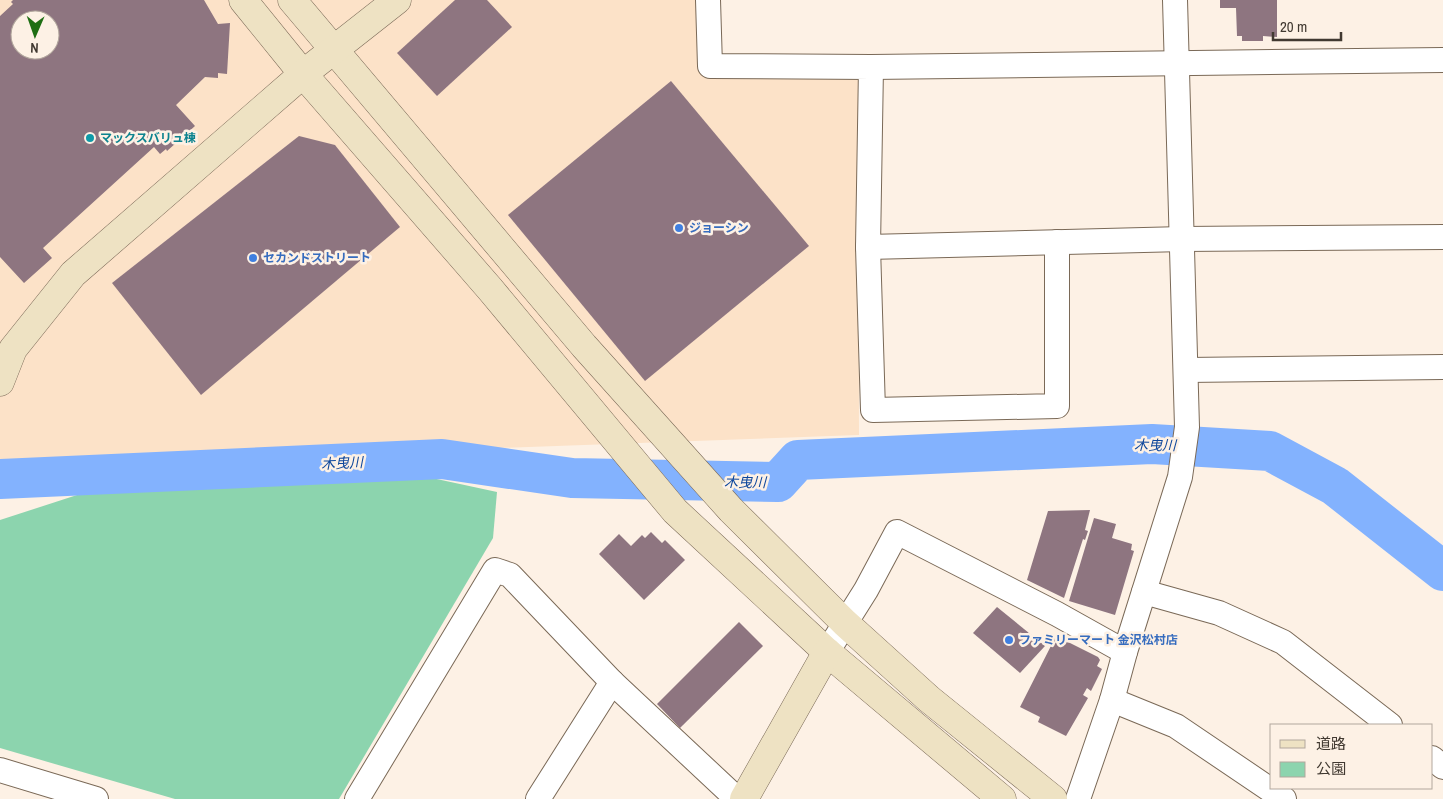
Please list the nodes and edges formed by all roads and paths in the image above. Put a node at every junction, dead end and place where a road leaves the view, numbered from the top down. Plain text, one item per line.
1 (243, 0) edge
2 (292, 0) edge
3 (397, 0) edge
4 (708, 0) edge
5 (1175, 0) edge
6 (334, 49) junction
7 (1443, 60) edge
8 (1177, 65) junction
9 (871, 67) junction
10 (303, 74) junction
11 (1443, 237) edge
12 (1183, 239) junction
13 (1057, 242) junction
14 (868, 247) junction
15 (1443, 367) edge
16 (1186, 370) junction
17 (0, 382) edge
18 (1144, 592) junction
19 (845, 623) junction
20 (827, 652) junction
21 (1125, 652) junction
22 (612, 682) junction
23 (1112, 700) junction
24 (1389, 724) edge
25 (1433, 759) edge
26 (1443, 767) edge
27 (0, 770) edge
28 (28, 789) edge
29 (96, 799) edge
30 (357, 799) edge
31 (538, 799) edge
32 (737, 799) edge
33 (744, 799) edge
34 (1002, 799) edge
35 (1053, 799) edge
36 (1078, 799) edge
37 (1284, 799) edge

1 - 10 street
2 - 6 street
3 - 6 street
4 - 9 street
5 - 8 street
6 - 10 street
6 - 19 street
7 - 8 street
8 - 9 street
8 - 12 street
9 - 14 street
10 - 17 street
10 - 20 street
11 - 12 street
12 - 13 street
12 - 16 street
13 - 14 street
13 - 14 street
15 - 16 street
16 - 18 street
18 - 21 street
18 - 24 street
19 - 20 street
19 - 21 street
19 - 35 street
20 - 33 street
20 - 34 street
21 - 23 street
22 - 30 street
22 - 31 street
22 - 32 street
23 - 36 street
23 - 37 street
25 - 26 street
27 - 28 street
28 - 29 street

